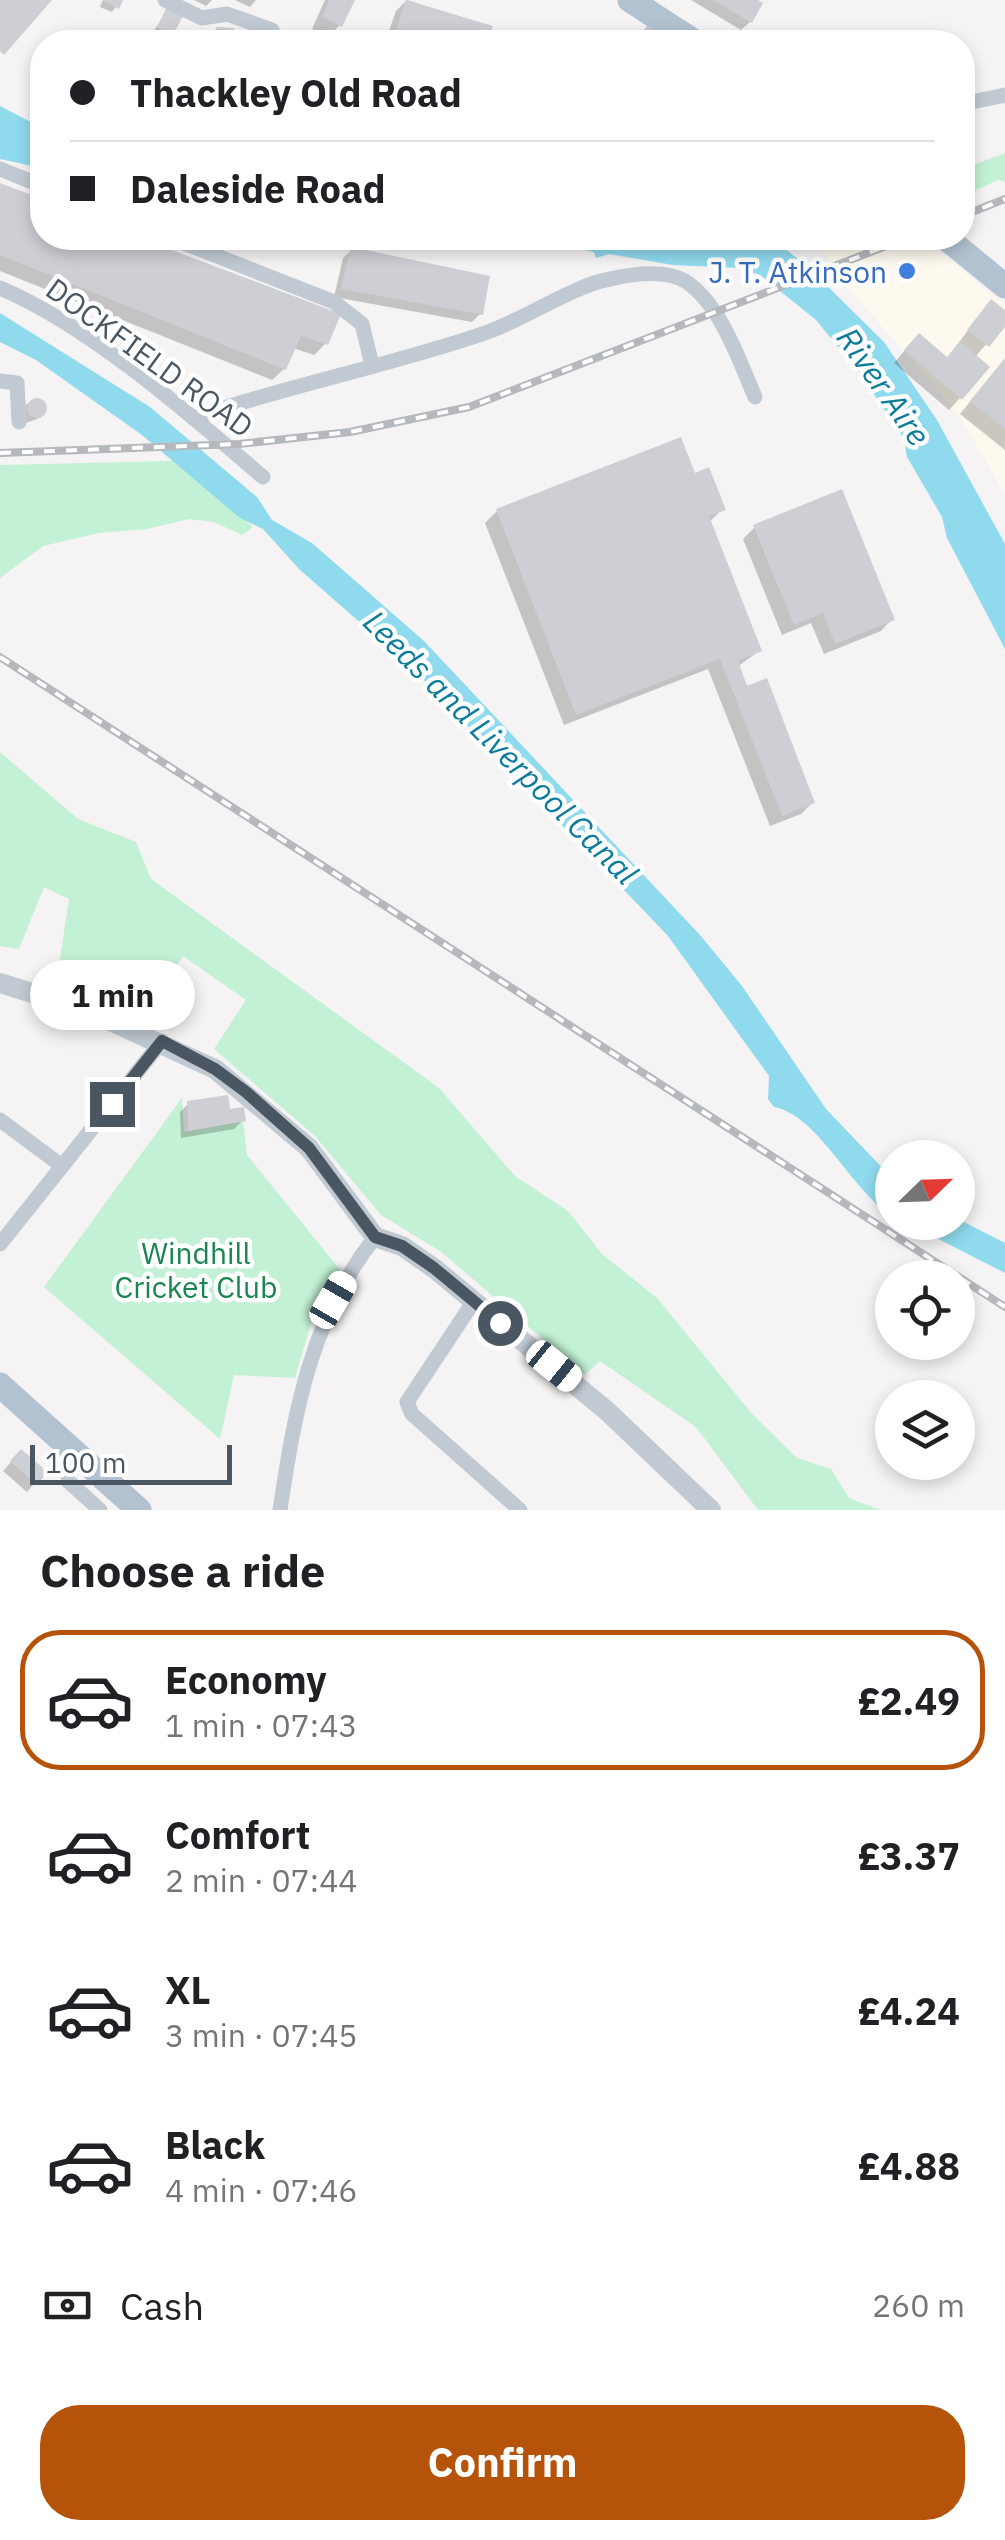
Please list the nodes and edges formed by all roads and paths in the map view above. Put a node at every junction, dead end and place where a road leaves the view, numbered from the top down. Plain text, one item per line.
1 (166, 0) edge
2 (630, 0) edge
3 (660, 20) junction
4 (272, 30) dead end
5 (653, 30) edge
6 (676, 30) edge
7 (1005, 95) edge
8 (975, 101) edge
9 (0, 169) edge
10 (30, 181) edge
11 (202, 250) edge
12 (961, 250) edge
13 (1005, 286) edge
14 (0, 288) edge
15 (372, 365) junction
16 (0, 381) edge
17 (755, 397) dead end
18 (193, 418) junction
19 (18, 422) dead end
20 (263, 476) dead end
21 (0, 984) edge
22 (162, 1041) junction
23 (0, 1120) edge
24 (62, 1166) junction
25 (375, 1237) junction
26 (0, 1244) edge
27 (474, 1301) junction
28 (0, 1385) edge
29 (68, 1481) dead end
30 (518, 1509) edge
31 (100, 1510) edge
32 (139, 1510) edge
33 (280, 1510) edge
34 (711, 1510) edge

1 - 4 street
2 - 3 main road
3 - 5 street
3 - 6 main road
7 - 8 street
9 - 10 street
11 - 15 street
12 - 13 main road
14 - 18 street, DOCKFIELD ROAD
15 - 17 street
15 - 18 street
16 - 19 street
18 - 20 street, DOCKFIELD ROAD
21 - 22 street
22 - 24 street
22 - 25 street
23 - 24 street
24 - 26 street
25 - 27 street
25 - 33 street
27 - 30 street
27 - 34 street
28 - 32 main road
29 - 31 street

